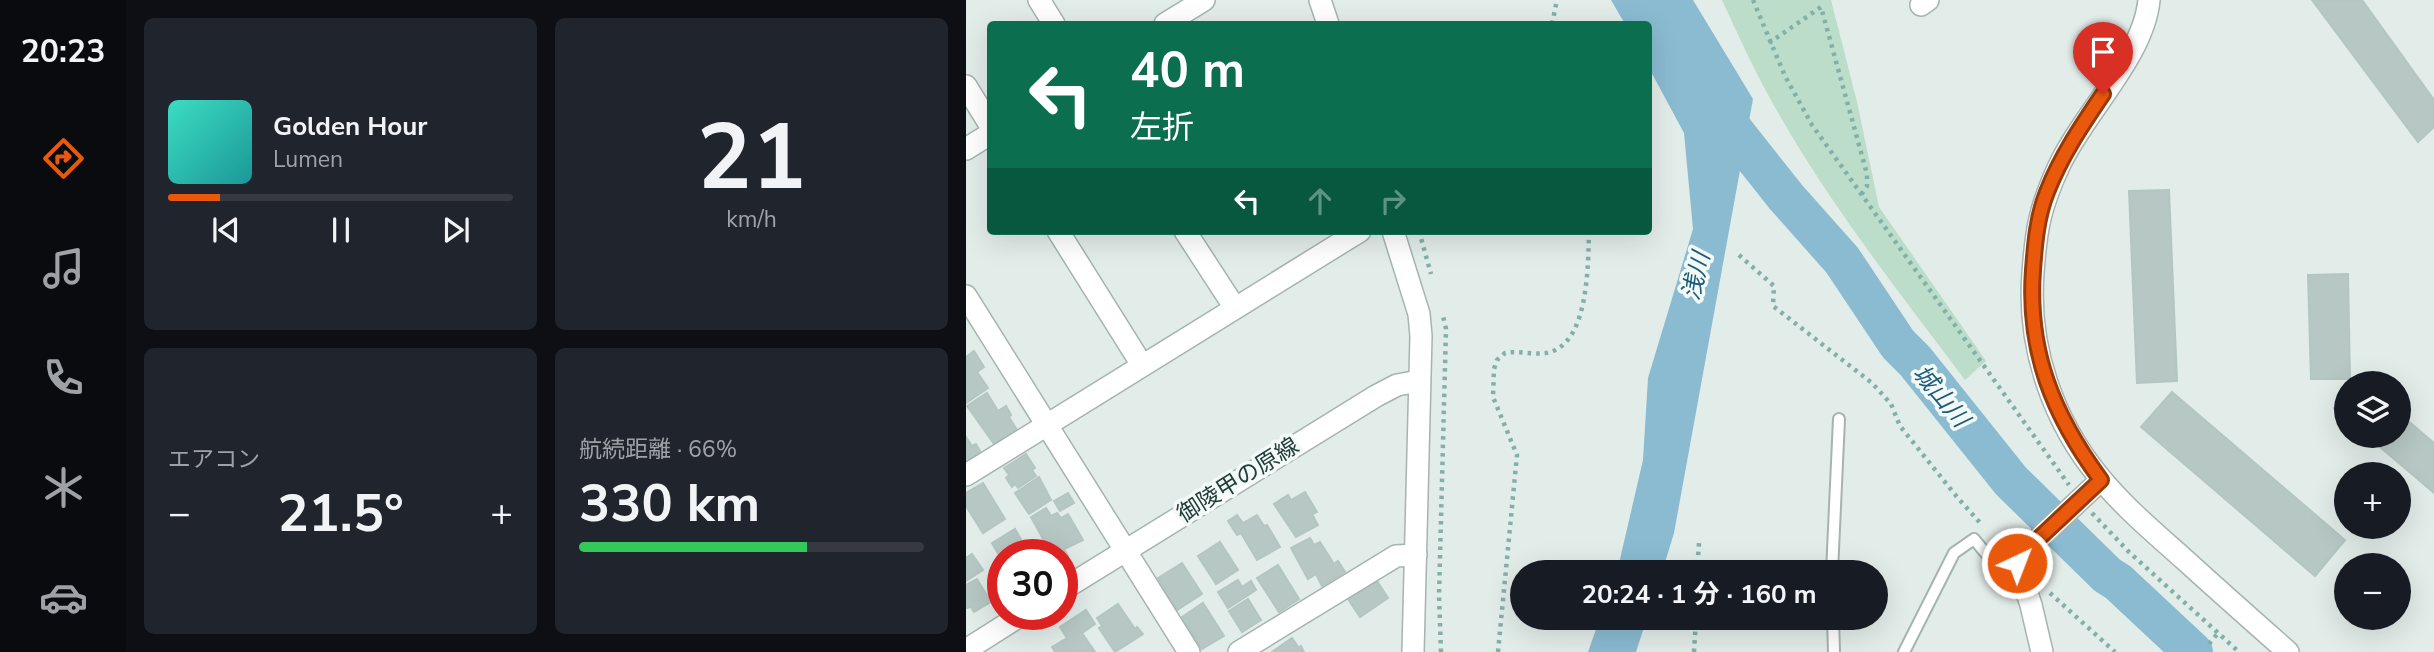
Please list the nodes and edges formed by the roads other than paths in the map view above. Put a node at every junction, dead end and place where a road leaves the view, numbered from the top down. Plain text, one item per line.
1 (1039, 0) edge
2 (1204, 0) edge
3 (1320, 0) edge
4 (2150, 0) edge
5 (1052, 21) edge
6 (1170, 21) edge
7 (1327, 21) edge
8 (966, 86) edge
9 (987, 120) edge
10 (987, 136) edge
11 (966, 149) edge
12 (1061, 235) edge
13 (1188, 235) edge
14 (1354, 235) edge
15 (1394, 235) edge
16 (966, 296) edge
17 (1235, 308) junction
18 (1142, 365) junction
19 (1419, 381) junction
20 (1839, 419) dead end
21 (1046, 425) junction
22 (966, 475) edge
23 (2101, 480) junction
24 (1124, 551) junction
25 (1416, 555) junction
26 (1833, 560) edge
27 (2018, 560) junction
28 (1078, 580) edge
29 (998, 630) edge
30 (1833, 630) edge
31 (966, 650) edge
32 (1189, 652) edge
33 (1239, 652) edge
34 (1413, 652) edge
35 (1834, 652) edge
36 (1904, 652) edge
37 (2042, 652) edge
38 (2288, 652) edge

1 - 5 street
2 - 6 street
3 - 7 street
4 - 23 street
8 - 9 street
10 - 11 street
12 - 18 street
13 - 17 street
14 - 17 street
15 - 19 street
16 - 21 street
17 - 18 street
18 - 21 street
19 - 24 street, 御陵甲の原線
19 - 25 street
20 - 26 lane
21 - 22 street
21 - 24 street
23 - 27 street
23 - 38 street
24 - 28 street, 御陵甲の原線
24 - 32 street
25 - 33 street
25 - 34 street
27 - 36 lane
27 - 37 street
29 - 31 street
30 - 35 lane

